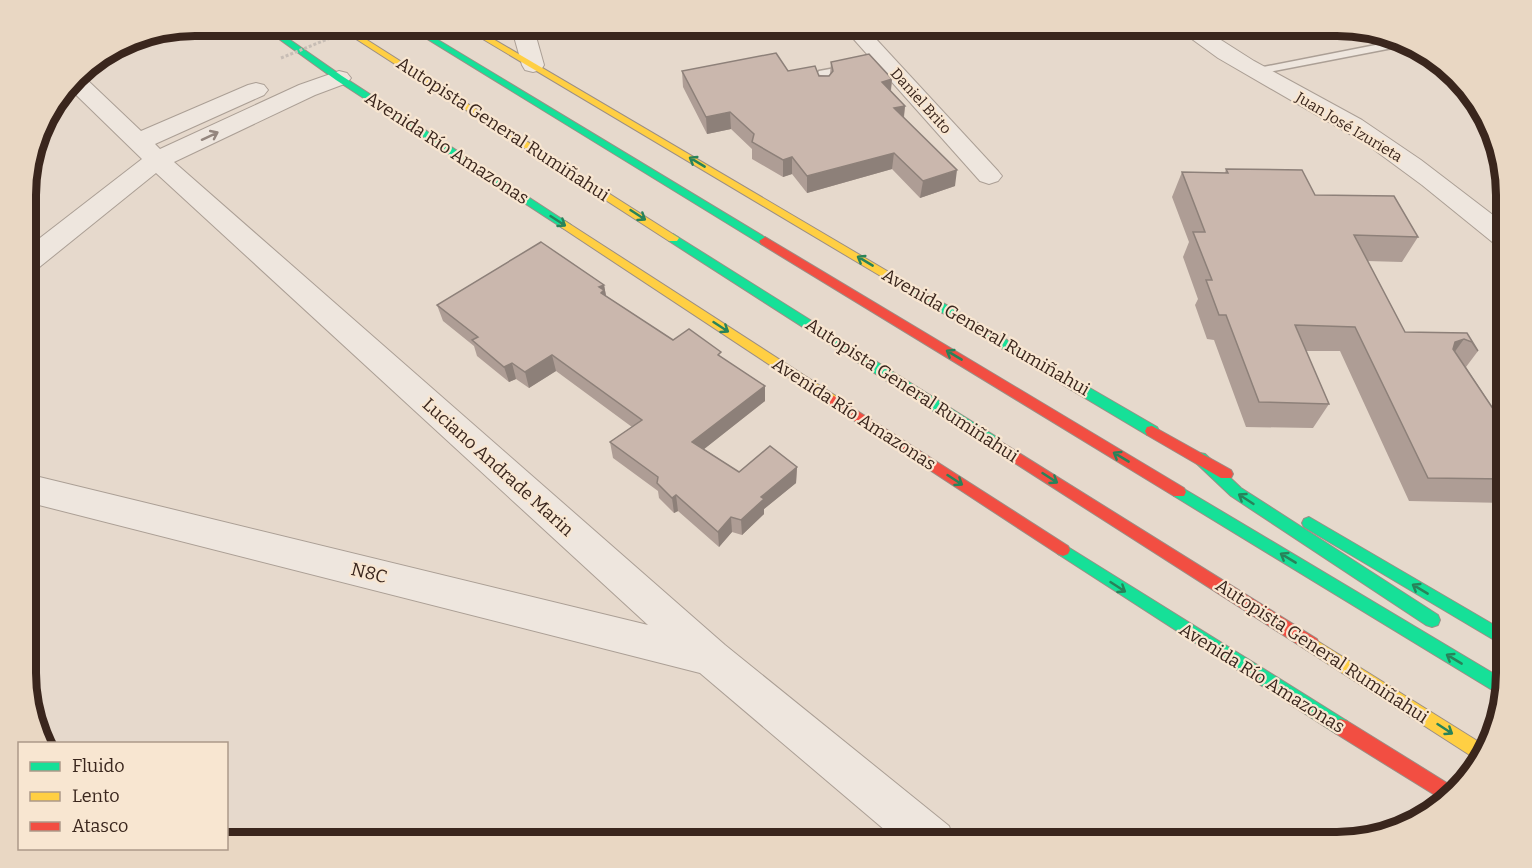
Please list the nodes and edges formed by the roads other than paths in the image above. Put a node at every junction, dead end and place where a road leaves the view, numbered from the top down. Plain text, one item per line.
1 (279, 36) edge
2 (356, 36) edge
3 (427, 36) edge
4 (482, 36) edge
5 (525, 36) edge
6 (859, 36) edge
7 (1206, 36) edge
8 (1391, 46) edge
9 (318, 63) junction
10 (875, 63) junction
11 (533, 65) junction
12 (1253, 72) junction
13 (339, 78) junction
14 (80, 86) edge
15 (824, 88) edge
16 (148, 151) junction
17 (989, 176) dead end
18 (1496, 231) edge
19 (36, 254) edge
20 (1200, 458) junction
21 (36, 490) edge
22 (1446, 629) dead end
23 (1496, 634) edge
24 (711, 658) junction
25 (1496, 684) edge
26 (1476, 749) edge
27 (1443, 791) edge
28 (921, 832) edge

1 - 9 main road, Avenida Río Amazonas
2 -> 26 main road, Autopista General Rumiñahui
25 -> 3 main road, Autopista General Rumiñahui
4 - 11 main road, Avenida General Rumiñahui
5 - 11 street
6 - 10 street, Daniel Brito
7 - 12 street, Juan José Izurieta
8 - 12 lane
9 - 13 main road, Avenida Río Amazonas
9 - 16 street
10 - 15 lane
10 - 17 street, Daniel Brito
20 -> 11 main road, Avenida General Rumiñahui
12 - 18 street, Juan José Izurieta
16 -> 13 street
13 -> 27 main road, Avenida Río Amazonas
14 - 16 street, Luciano Andrade Marin
16 - 19 street
16 - 24 street, Luciano Andrade Marin
22 -> 20 main road
23 -> 20 main road, Avenida General Rumiñahui
21 - 24 street, N8C
24 - 28 street, Luciano Andrade Marin

